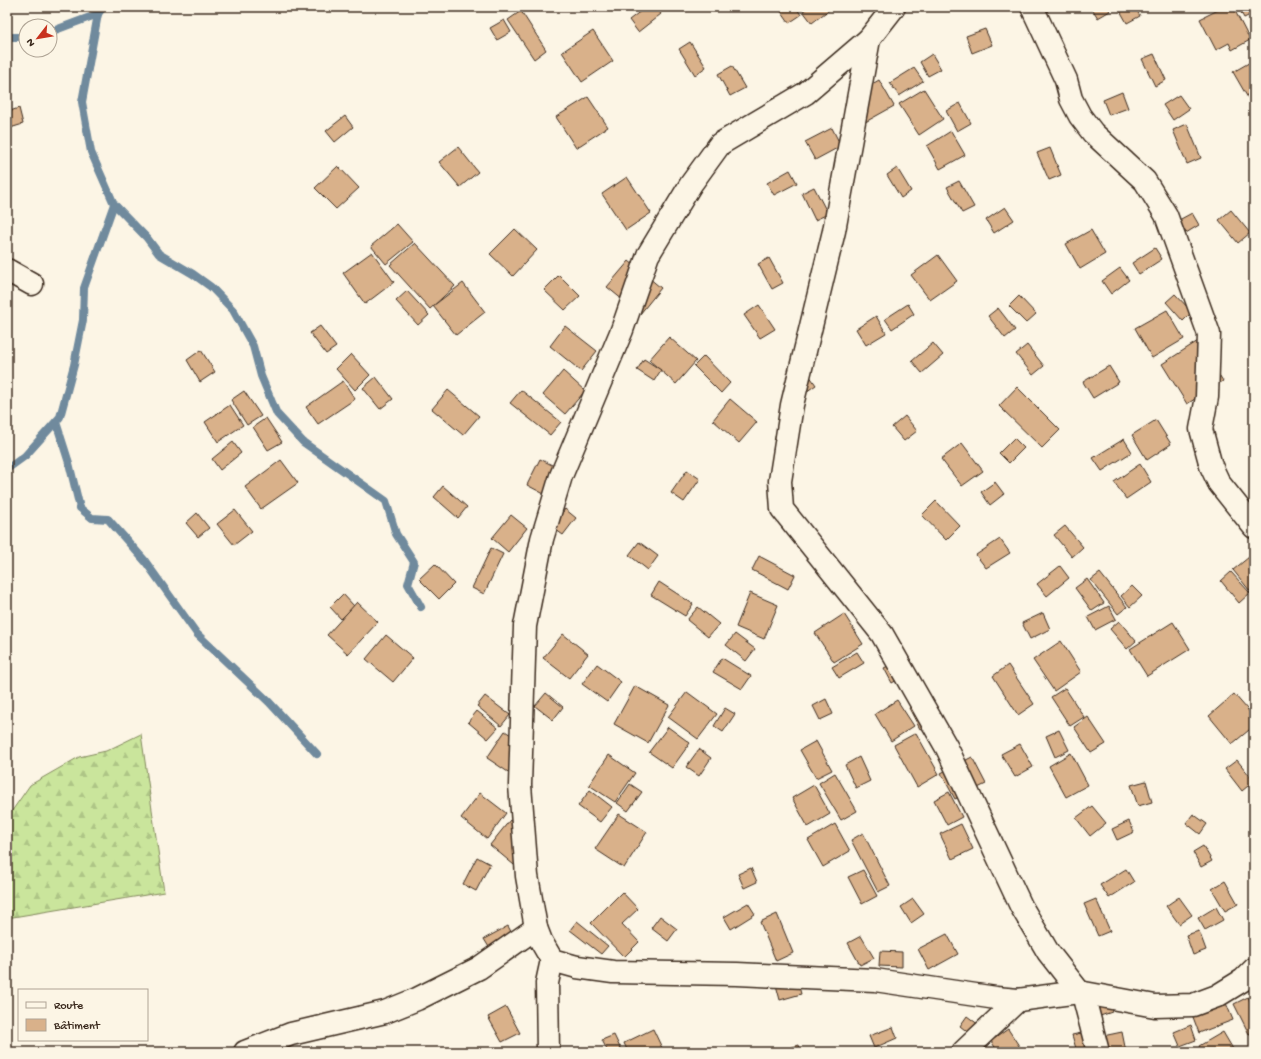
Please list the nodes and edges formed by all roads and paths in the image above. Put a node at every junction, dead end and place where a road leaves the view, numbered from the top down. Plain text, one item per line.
1 (894, 7) edge
2 (1032, 7) edge
3 (869, 38) junction
4 (7, 270) edge
5 (32, 284) dead end
6 (1254, 527) edge
7 (536, 928) junction
8 (552, 960) junction
9 (1250, 978) edge
10 (1079, 992) junction
11 (1018, 1000) junction
12 (245, 1052) edge
13 (548, 1052) edge
14 (963, 1052) edge
15 (1098, 1052) edge

1 - 3 street
2 - 6 street
3 - 7 street
3 - 10 street
4 - 5 street
7 - 8 street
7 - 12 street
8 - 11 street
8 - 13 street
9 - 10 street
10 - 11 street
10 - 15 street
11 - 14 street

